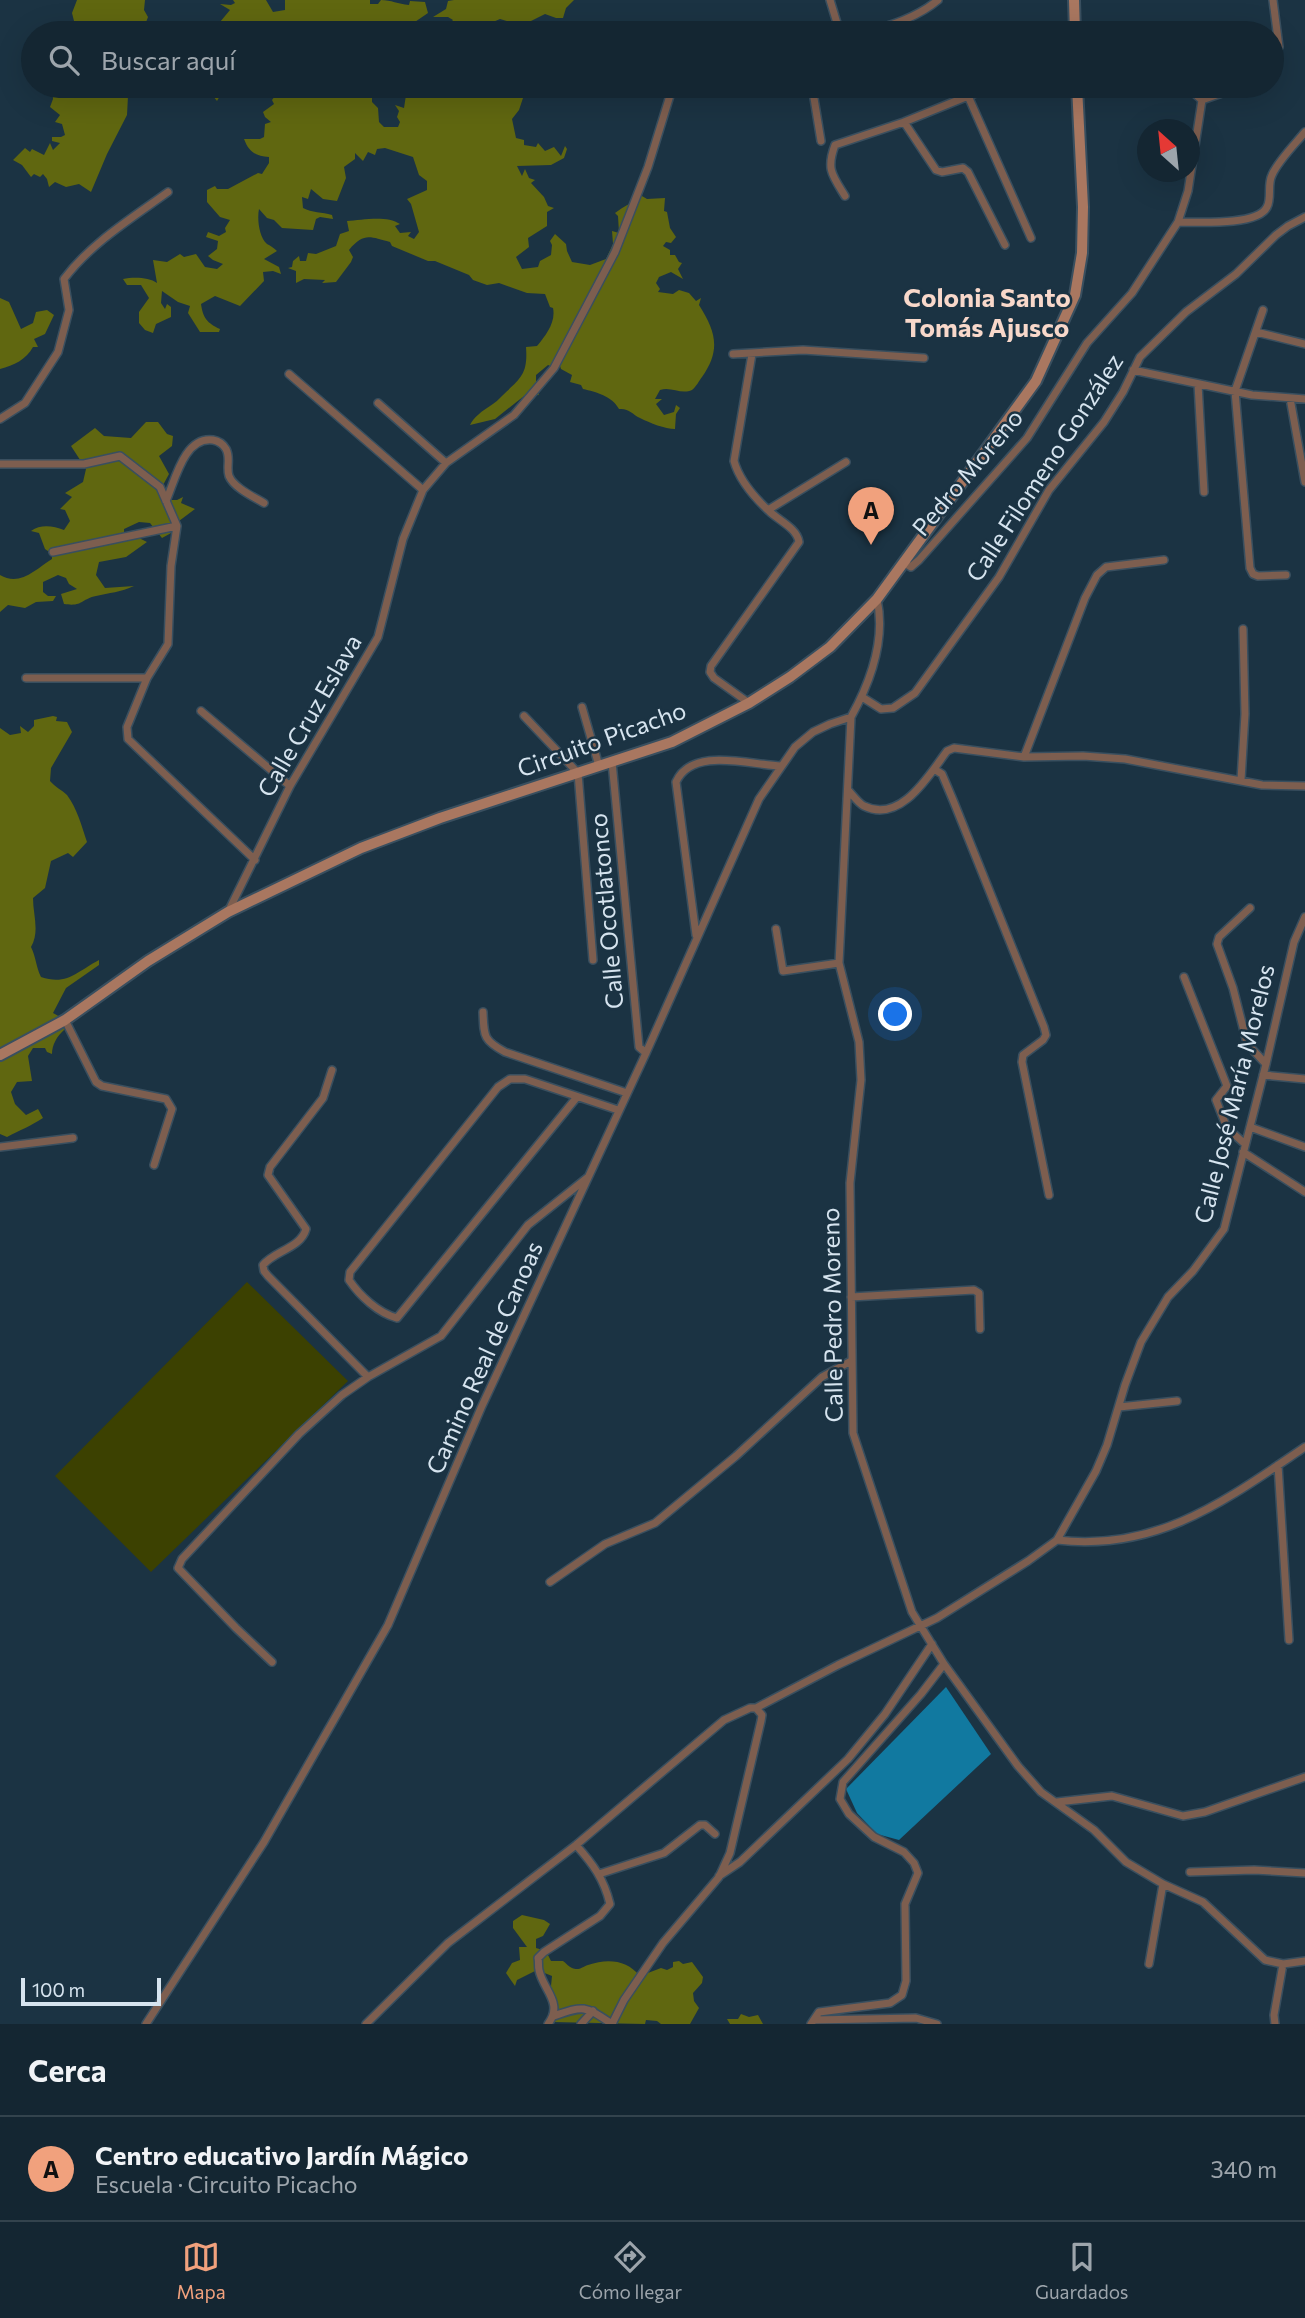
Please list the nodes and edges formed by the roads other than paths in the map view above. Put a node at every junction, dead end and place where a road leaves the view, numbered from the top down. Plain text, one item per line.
1 (830, 0) edge
2 (939, 0) edge
3 (1074, 0) edge
4 (1273, 0) edge
5 (836, 21) edge
6 (899, 21) edge
7 (1075, 21) edge
8 (1276, 21) edge
9 (669, 98) edge
10 (814, 98) edge
11 (963, 98) edge
12 (969, 98) edge
13 (1078, 98) edge
14 (1200, 98) edge
15 (1208, 98) edge
16 (1202, 100) junction
17 (904, 122) junction
18 (1305, 132) edge
19 (821, 141) dead end
20 (168, 192) dead end
21 (845, 196) dead end
22 (1305, 217) edge
23 (1178, 222) junction
24 (1031, 238) dead end
25 (1005, 245) dead end
26 (1263, 310) dead end
27 (1256, 332) junction
28 (1305, 344) edge
29 (733, 354) dead end
30 (752, 354) junction
31 (924, 358) dead end
32 (1133, 370) junction
33 (289, 374) dead end
34 (1198, 384) junction
35 (1235, 391) junction
36 (1290, 398) junction
37 (1305, 399) edge
38 (378, 403) dead end
39 (0, 419) edge
40 (846, 462) dead end
41 (446, 463) junction
42 (1, 464) edge
43 (1305, 482) edge
44 (423, 490) junction
45 (1204, 492) dead end
46 (166, 501) junction
47 (264, 503) dead end
48 (768, 510) junction
49 (177, 526) junction
50 (53, 552) dead end
51 (1164, 559) dead end
52 (903, 562) junction
53 (1286, 575) dead end
54 (877, 599) junction
55 (1243, 629) dead end
56 (26, 678) dead end
57 (147, 678) junction
58 (862, 697) junction
59 (749, 703) junction
60 (582, 707) dead end
61 (201, 711) dead end
62 (524, 716) dead end
63 (851, 717) junction
64 (1024, 757) junction
65 (612, 762) junction
66 (599, 766) junction
67 (781, 766) junction
68 (934, 769) junction
69 (578, 773) junction
70 (1241, 780) junction
71 (290, 786) junction
72 (1305, 786) edge
73 (848, 790) junction
74 (255, 860) junction
75 (1250, 908) dead end
76 (228, 912) junction
77 (1305, 917) edge
78 (776, 929) dead end
79 (696, 937) junction
80 (593, 960) dead end
81 (839, 963) junction
82 (1184, 977) dead end
83 (483, 1013) dead end
84 (65, 1020) junction
85 (646, 1053) junction
86 (0, 1055) edge
87 (1266, 1064) junction
88 (332, 1070) dead end
89 (1263, 1075) junction
90 (1305, 1079) edge
91 (627, 1093) junction
92 (577, 1097) junction
93 (618, 1110) junction
94 (1250, 1127) junction
95 (73, 1138) dead end
96 (1305, 1146) edge
97 (0, 1147) edge
98 (1244, 1148) junction
99 (154, 1165) dead end
100 (590, 1175) junction
101 (1305, 1192) edge
102 (1049, 1195) dead end
103 (851, 1297) junction
104 (980, 1329) dead end
105 (851, 1361) junction
106 (368, 1377) junction
107 (1177, 1401) dead end
108 (1119, 1407) junction
109 (1305, 1447) edge
110 (1278, 1465) junction
111 (1057, 1541) junction
112 (550, 1581) dead end
113 (921, 1627) junction
114 (1289, 1640) dead end
115 (932, 1644) junction
116 (271, 1662) dead end
117 (944, 1664) junction
118 (756, 1708) junction
119 (1305, 1777) edge
120 (1057, 1802) junction
121 (716, 1835) dead end
122 (576, 1844) junction
123 (1190, 1872) dead end
124 (1305, 1873) edge
125 (599, 1874) junction
126 (719, 1877) junction
127 (1163, 1884) junction
128 (1305, 1961) edge
129 (1149, 1964) dead end
130 (1283, 1964) junction
131 (593, 2011) junction
132 (554, 2016) junction
133 (813, 2022) edge
134 (146, 2024) edge
135 (366, 2024) edge
136 (548, 2024) edge
137 (581, 2024) edge
138 (612, 2024) edge
139 (937, 2024) edge
140 (1275, 2024) edge

1 - 5 street
2 - 6 street
3 - 7 main road
4 - 8 street
9 - 41 street, Calle Cruz Eslava
10 - 19 street
11 - 17 street
12 - 24 street
13 - 52 main road, Circuito Picacho
14 - 16 street
15 - 16 street
16 - 23 street, Pedro Moreno
17 - 21 street
17 - 25 street
18 - 23 street
20 - 39 street
22 - 32 street, Calle Filomeno González
23 - 52 street, Pedro Moreno
26 - 27 street
27 - 28 street
27 - 35 street
29 - 30 street
30 - 31 street
30 - 48 street
32 - 34 street
32 - 58 street, Calle Filomeno González
33 - 44 street
34 - 35 street
34 - 45 street
35 - 36 street
35 - 53 street
36 - 37 street
36 - 43 street
38 - 41 street
40 - 48 street
41 - 44 street, Calle Cruz Eslava
42 - 46 street
44 - 71 street, Calle Cruz Eslava
46 - 47 street
46 - 49 street
48 - 59 street
49 - 50 street
49 - 57 street
51 - 64 street
52 - 54 main road, Circuito Picacho
54 - 58 street, Calle Pedro Moreno
54 - 59 main road, Circuito Picacho
55 - 70 street
56 - 57 street
57 - 74 street
58 - 63 street, Calle Pedro Moreno
59 - 65 main road, Circuito Picacho
60 - 66 street
61 - 71 street
62 - 69 street
63 - 67 street, Camino Real de Canoas
63 - 73 street, Calle Pedro Moreno
64 - 68 street
64 - 70 street
65 - 66 main road, Circuito Picacho
65 - 85 street, Calle Ocotlatonco
66 - 69 main road, Circuito Picacho
67 - 79 street, Camino Real de Canoas
67 - 79 street
68 - 73 street
68 - 102 street
69 - 76 main road, Circuito Picacho
69 - 80 street
70 - 72 street
71 - 74 street, Calle Cruz Eslava
73 - 81 street, Calle Pedro Moreno
74 - 76 street, Calle Cruz Eslava
75 - 87 street
76 - 84 main road, Circuito Picacho
77 - 87 street, Calle José María Morelos
78 - 81 street
79 - 85 street, Camino Real de Canoas
81 - 103 street, Calle Pedro Moreno
82 - 98 street
83 - 91 street
84 - 86 main road, Circuito Picacho
84 - 99 street
85 - 91 street, Camino Real de Canoas
87 - 89 street, Calle José María Morelos
88 - 106 street
89 - 90 street
89 - 94 street, Calle José María Morelos
91 - 93 street, Camino Real de Canoas
92 - 92 street
92 - 93 street
93 - 100 street, Camino Real de Canoas
94 - 96 street
94 - 98 street, Calle José María Morelos
95 - 97 street
98 - 101 street
98 - 108 street, Calle José María Morelos
100 - 106 street
100 - 134 street, Camino Real de Canoas
103 - 104 street
103 - 105 street, Calle Pedro Moreno
105 - 112 street
105 - 113 street, Calle Pedro Moreno
106 - 116 street
107 - 108 street
108 - 111 street, Calle José María Morelos
109 - 110 street
110 - 111 street
110 - 114 street
111 - 113 street, Calle José María Morelos
113 - 115 street, Calle Pedro Moreno
113 - 118 street, Calle José María Morelos
115 - 117 street, Calle Pedro Moreno
115 - 126 street
117 - 120 street, Calle Pedro Moreno
117 - 133 street
118 - 122 street, Calle José María Morelos
118 - 126 street
119 - 120 street
120 - 127 street, Calle Pedro Moreno
121 - 125 street
122 - 125 street
122 - 135 street, Calle José María Morelos
123 - 124 street
125 - 132 street
126 - 138 street
127 - 129 street
127 - 130 street, Calle Pedro Moreno
128 - 130 street
130 - 140 street
131 - 132 street
131 - 137 street
131 - 138 street
132 - 136 street
133 - 139 street

